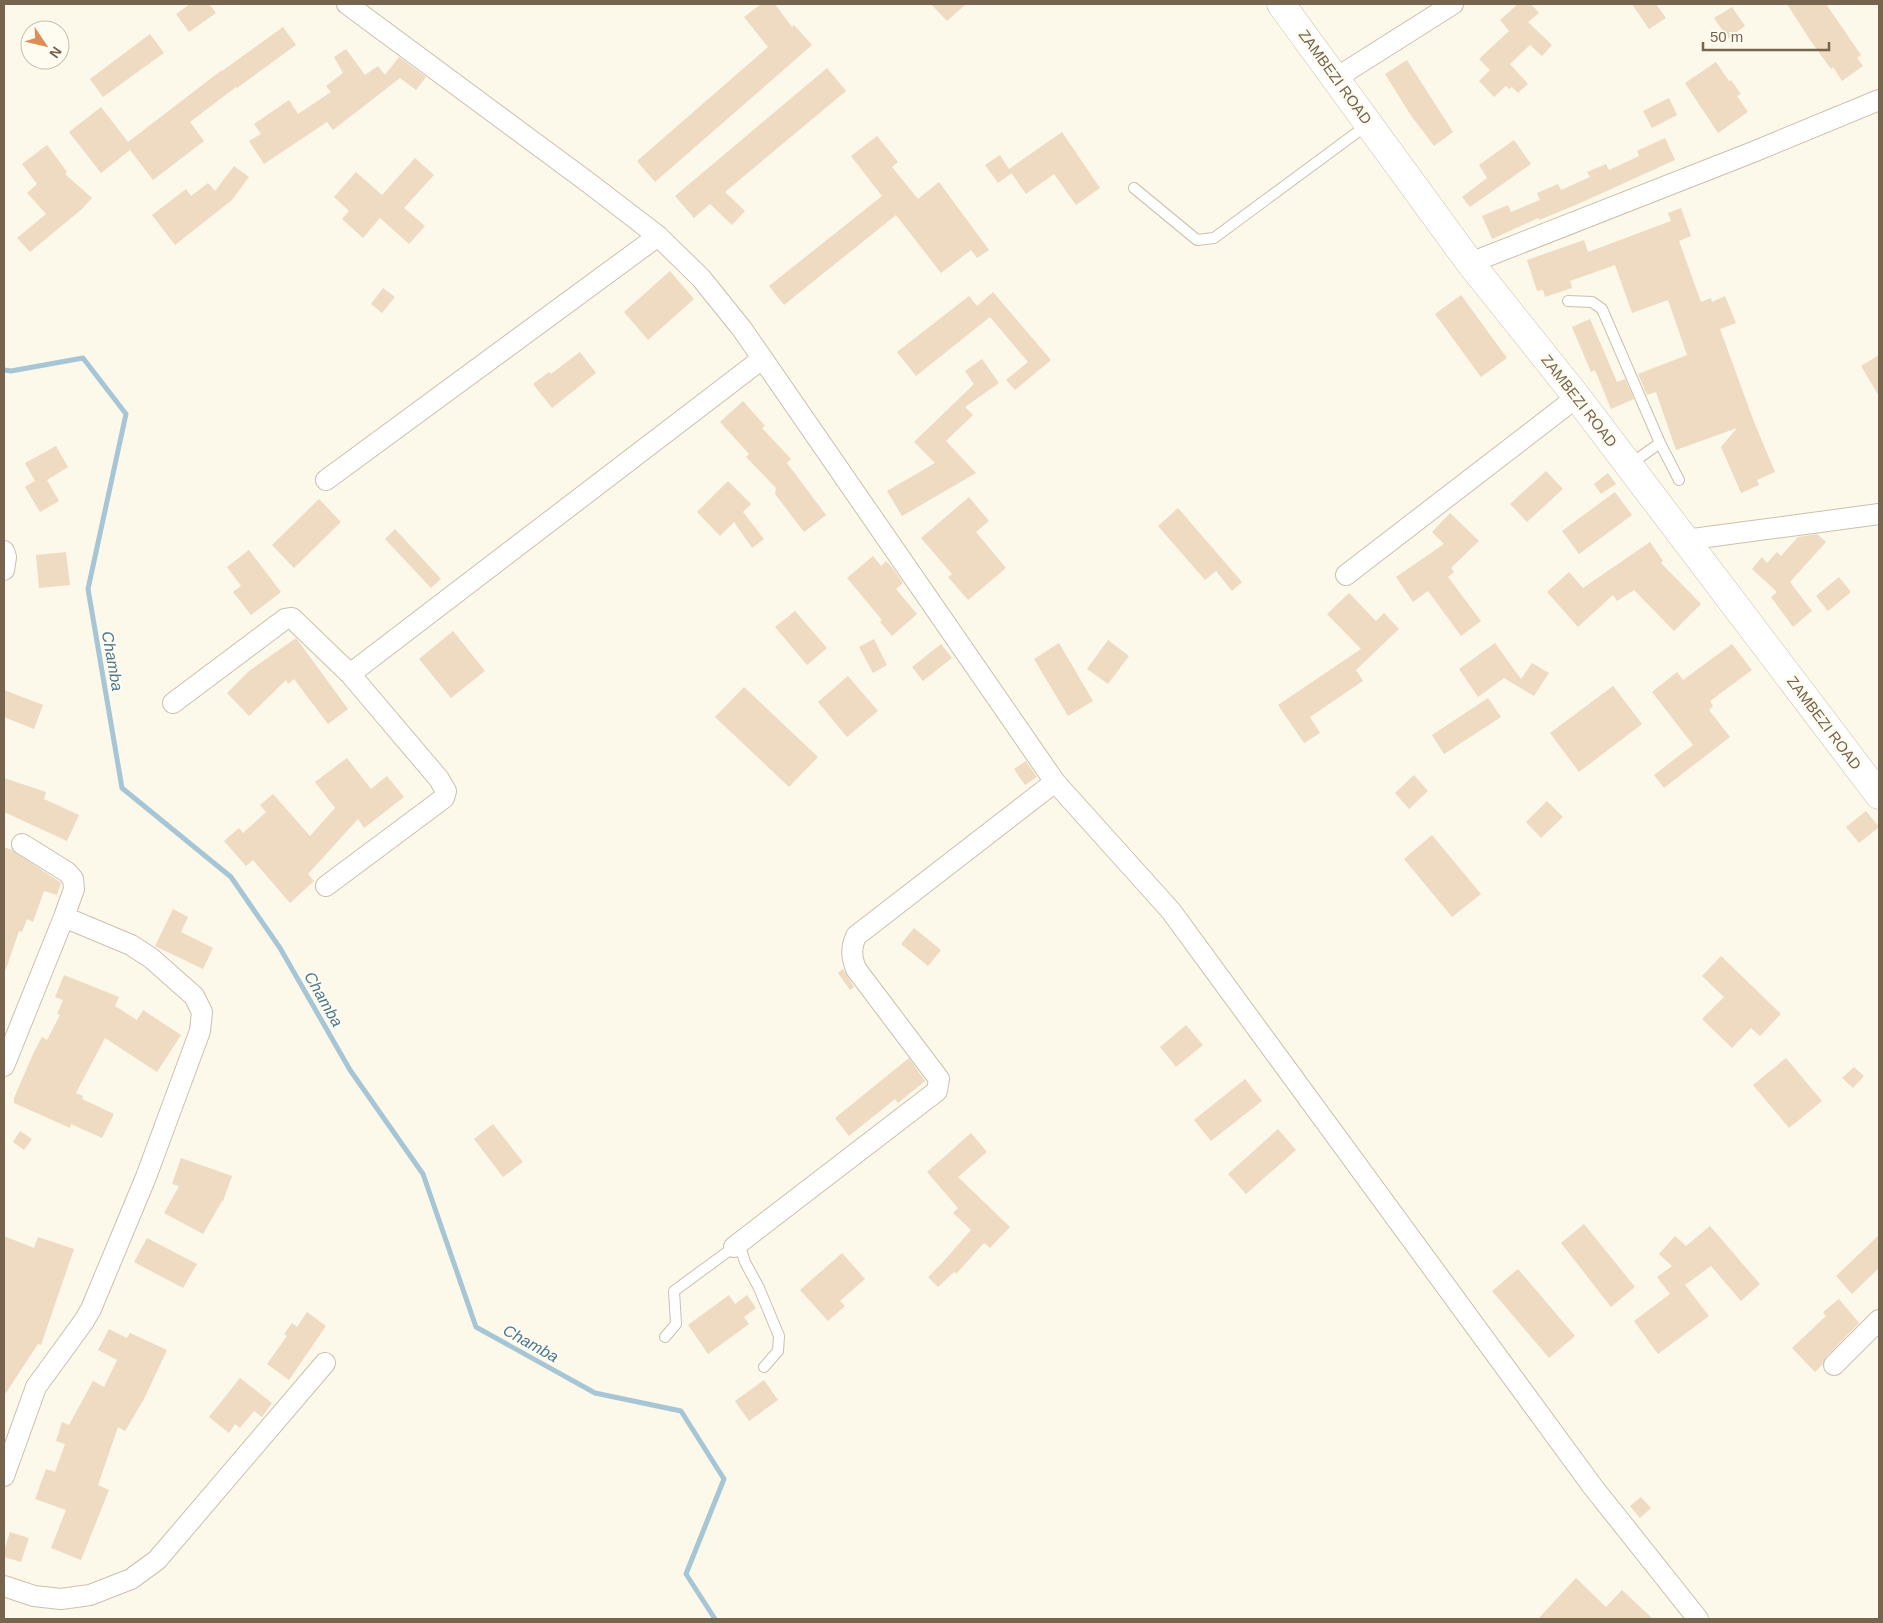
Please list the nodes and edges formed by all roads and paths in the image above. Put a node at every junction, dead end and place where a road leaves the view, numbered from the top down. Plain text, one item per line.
1 (347, 4) edge
2 (1281, 4) edge
3 (1453, 4) edge
4 (1336, 78) junction
5 (1879, 100) edge
6 (1369, 123) junction
7 (1134, 188) dead end
8 (658, 236) junction
9 (1470, 262) junction
10 (1568, 301) dead end
11 (762, 359) junction
12 (1577, 397) junction
13 (1660, 443) junction
14 (1628, 465) junction
15 (326, 480) dead end
16 (1679, 480) dead end
17 (1879, 514) edge
18 (1685, 540) junction
19 (4, 551) edge
20 (4, 570) edge
21 (1346, 575) dead end
22 (350, 674) junction
23 (173, 703) dead end
24 (1055, 782) junction
25 (1879, 795) edge
26 (22, 844) dead end
27 (326, 886) dead end
28 (64, 917) junction
29 (4, 1066) edge
30 (736, 1245) junction
31 (1879, 1320) edge
32 (665, 1337) dead end
33 (325, 1363) dead end
34 (1834, 1365) dead end
35 (764, 1367) dead end
36 (4, 1476) edge
37 (4, 1586) edge
38 (1698, 1619) edge

1 - 8 street
2 - 4 main road, ZAMBEZI ROAD
3 - 4 street
4 - 6 main road, ZAMBEZI ROAD
5 - 9 street
6 - 7 lane
6 - 9 main road, ZAMBEZI ROAD
8 - 11 street
8 - 15 street
9 - 12 main road, ZAMBEZI ROAD
10 - 13 lane
11 - 22 street
11 - 24 street
12 - 14 main road, ZAMBEZI ROAD
12 - 21 street
13 - 14 lane
13 - 16 lane
14 - 18 main road, ZAMBEZI ROAD
17 - 18 street
18 - 25 main road, ZAMBEZI ROAD
19 - 20 street
22 - 23 street
22 - 27 street
24 - 30 street
24 - 38 street
26 - 28 street
28 - 29 street
28 - 36 street
30 - 32 lane
30 - 35 lane
31 - 34 street
33 - 37 street

